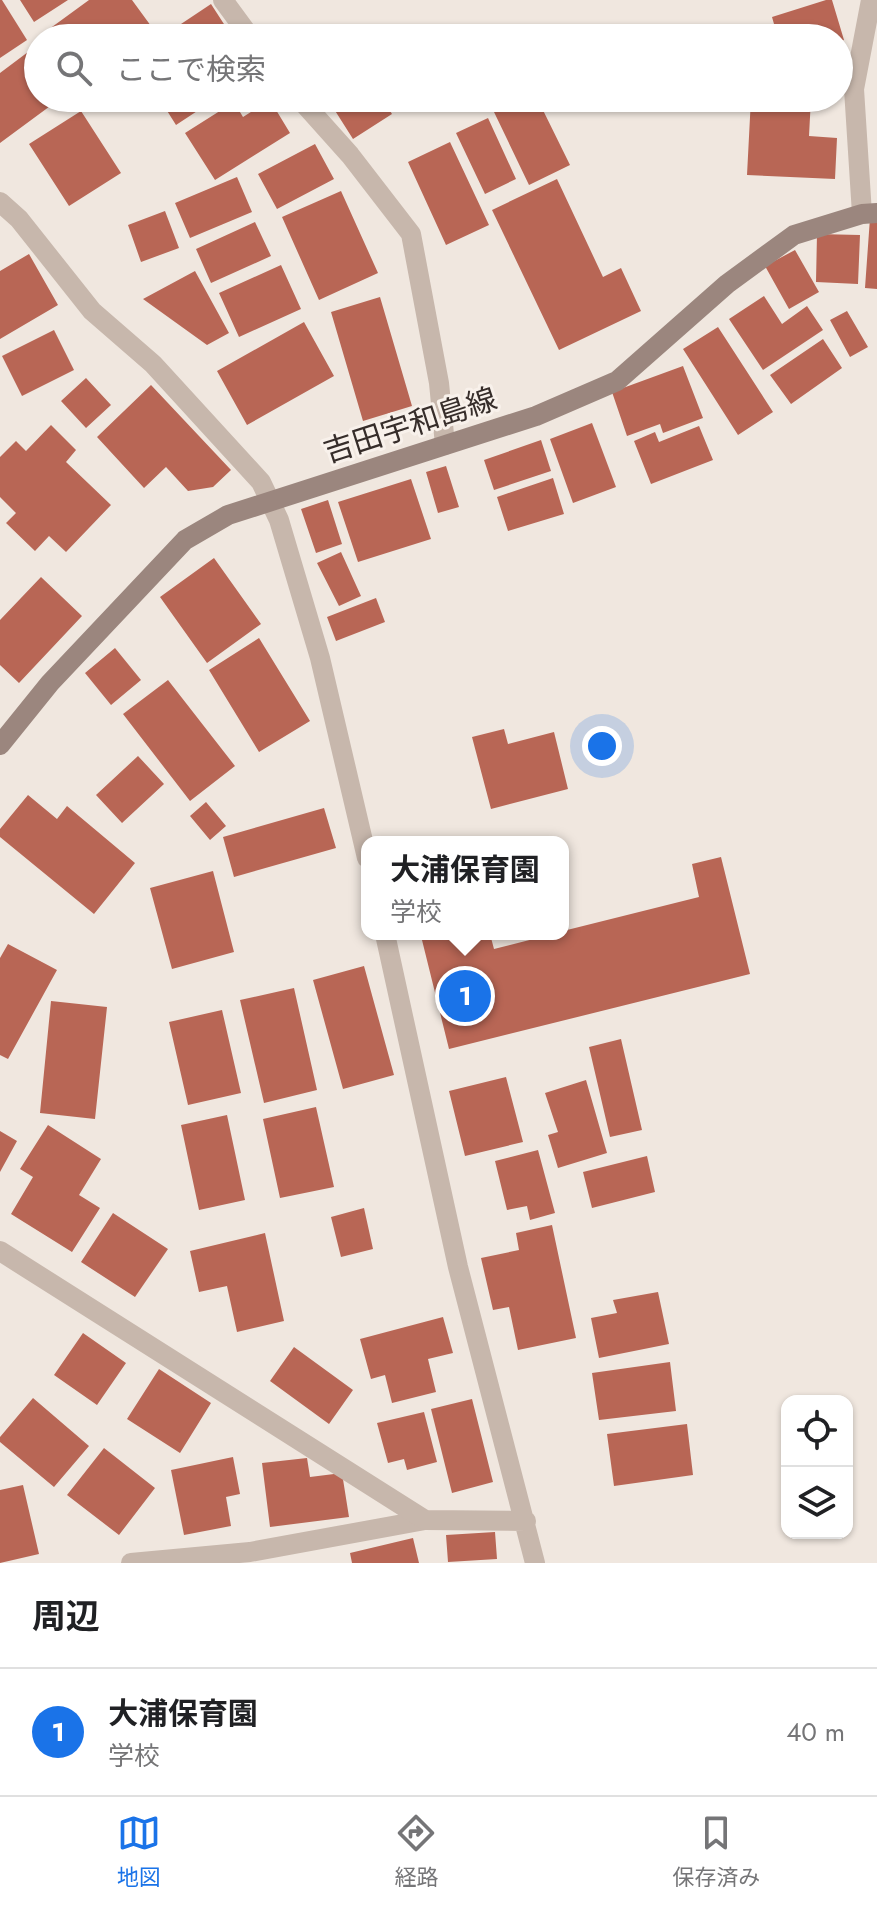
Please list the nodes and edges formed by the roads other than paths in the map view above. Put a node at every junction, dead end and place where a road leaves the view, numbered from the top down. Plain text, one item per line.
1 (223, 0) edge
2 (871, 0) edge
3 (241, 24) edge
4 (312, 112) edge
5 (0, 202) edge
6 (870, 214) edge
7 (445, 445) junction
8 (271, 501) junction
9 (0, 745) edge
10 (362, 836) edge
11 (386, 940) edge
12 (0, 1251) edge
13 (425, 1520) junction
14 (526, 1521) junction
15 (131, 1563) edge
16 (535, 1563) edge

1 - 3 street
2 - 6 street
4 - 7 street
5 - 8 street
6 - 7 main road, 吉田宇和島線
7 - 8 main road, 吉田宇和島線
8 - 9 main road, 吉田宇和島線
8 - 10 street
11 - 14 street
12 - 13 street
13 - 14 street
13 - 15 street
14 - 16 street

